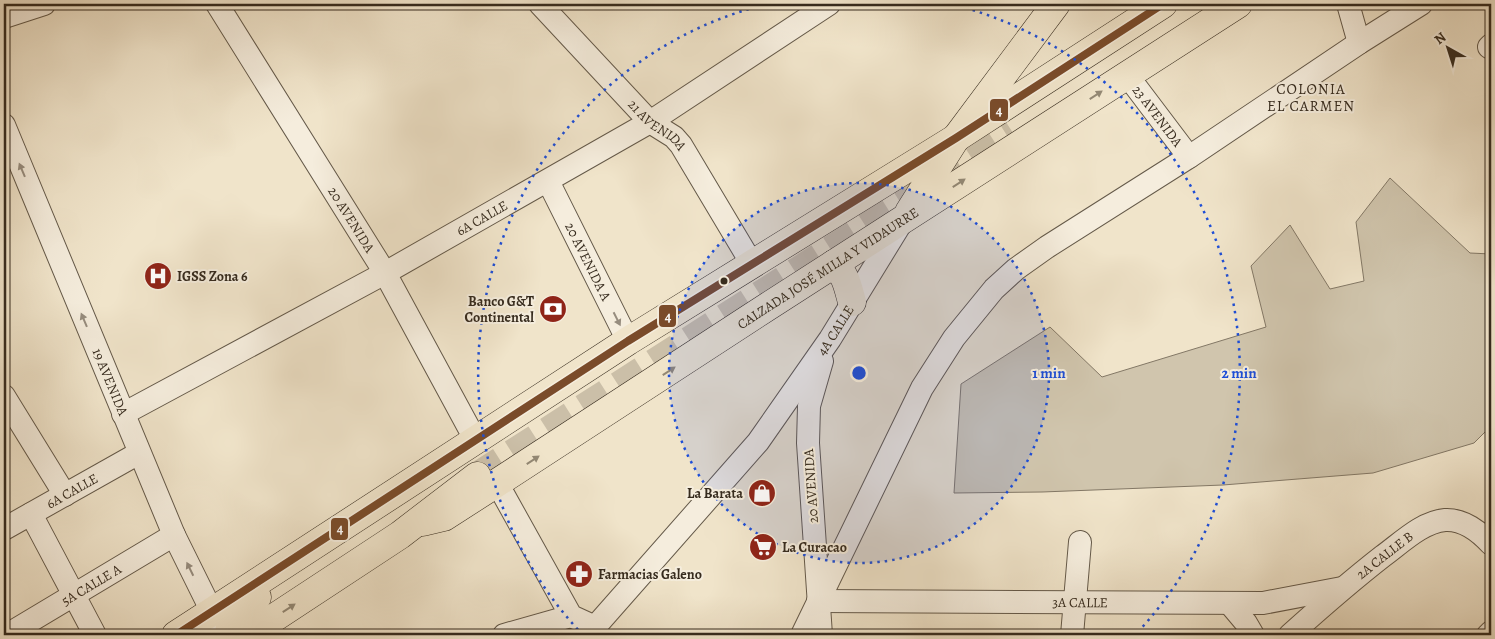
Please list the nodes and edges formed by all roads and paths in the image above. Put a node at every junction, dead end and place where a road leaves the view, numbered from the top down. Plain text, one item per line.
1 (44, 4) edge
2 (217, 4) edge
3 (540, 4) edge
4 (829, 4) edge
5 (1056, 4) edge
6 (1163, 4) edge
7 (1238, 4) edge
8 (1348, 4) edge
9 (1420, 4) edge
10 (4, 17) edge
11 (1359, 43) junction
12 (1127, 75) junction
13 (650, 122) junction
14 (4, 125) edge
15 (956, 138) junction
16 (1189, 157) junction
17 (548, 181) junction
18 (904, 219) junction
19 (752, 264) junction
20 (834, 264) junction
21 (385, 273) junction
22 (852, 302) junction
23 (830, 339) junction
24 (628, 341) junction
25 (4, 396) edge
26 (123, 414) junction
27 (808, 437) junction
28 (476, 441) junction
29 (758, 442) junction
30 (139, 454) junction
31 (487, 480) junction
32 (65, 495) junction
33 (31, 514) junction
34 (4, 529) edge
35 (174, 535) junction
36 (1080, 542) dead end
37 (1491, 544) edge
38 (301, 554) junction
39 (1342, 588) junction
40 (74, 595) junction
41 (818, 601) junction
42 (1075, 602) junction
43 (1230, 604) junction
44 (571, 616) junction
45 (215, 628) edge
46 (592, 631) edge
47 (1491, 632) edge
48 (7, 635) edge
49 (95, 635) edge
50 (176, 635) edge
51 (229, 635) edge
52 (248, 635) edge
53 (504, 635) edge
54 (802, 635) edge
55 (821, 635) edge
56 (1072, 635) edge
57 (1253, 635) edge
58 (1290, 635) edge
59 (1488, 635) edge

1 - 10 street
2 - 21 street, 20 AVENIDA
3 - 13 street, 21 AVENIDA
4 - 13 street, 6A CALLE
5 - 15 main road, 4A CALLE
6 - 15 main road
7 - 12 main road, CALZADA JOSÉ MILLA Y VIDAURRE
8 - 11 street
9 - 11 street
11 - 16 street
12 - 16 street, 23 AVENIDA
18 -> 12 main road, CALZADA JOSÉ MILLA Y VIDAURRE
13 - 17 street, 6A CALLE
13 - 19 street, 21 AVENIDA
26 -> 14 street, 19 AVENIDA
15 - 18 main road, 4A CALLE
15 - 19 main road
16 - 41 street
17 - 21 street, 6A CALLE
17 -> 24 street, 20 AVENIDA A
18 - 20 main road, CALZADA JOSÉ MILLA Y VIDAURRE
18 - 22 street, 4A CALLE
19 - 24 main road
20 - 22 main road
31 -> 20 main road, CALZADA JOSÉ MILLA Y VIDAURRE
21 - 26 street, 6A CALLE
21 - 28 street, 20 AVENIDA
22 - 23 street, 4A CALLE
23 - 27 street, 20 AVENIDA
23 - 29 street, 4A CALLE
24 - 28 main road
25 - 32 street
26 - 30 street, 19 AVENIDA
27 - 29 street
27 - 41 street, 20 AVENIDA
28 - 38 main road
29 - 46 street, 4A CALLE
30 - 32 street, 6A CALLE
30 - 35 street, 19 AVENIDA
31 - 44 street
52 -> 31 main road, CALZADA JOSÉ MILLA Y VIDAURRE
32 - 33 street, 6A CALLE
33 - 34 street, 6A CALLE
33 - 40 street
35 - 40 street, 5A CALLE A
45 -> 35 street, 19 AVENIDA
36 - 42 street
37 - 39 street, 2A CALLE B
38 - 45 main road
38 - 51 main road
39 - 43 street, 3A CALLE
39 - 58 street, 2A CALLE B
40 - 48 street, 5A CALLE A
40 - 49 street
41 - 42 street, 3A CALLE
41 - 54 street
41 - 55 street, 20 AVENIDA
42 - 43 street, 3A CALLE
42 - 56 street
43 - 57 street
44 - 46 street
44 - 53 street
45 - 50 main road
47 - 59 street

